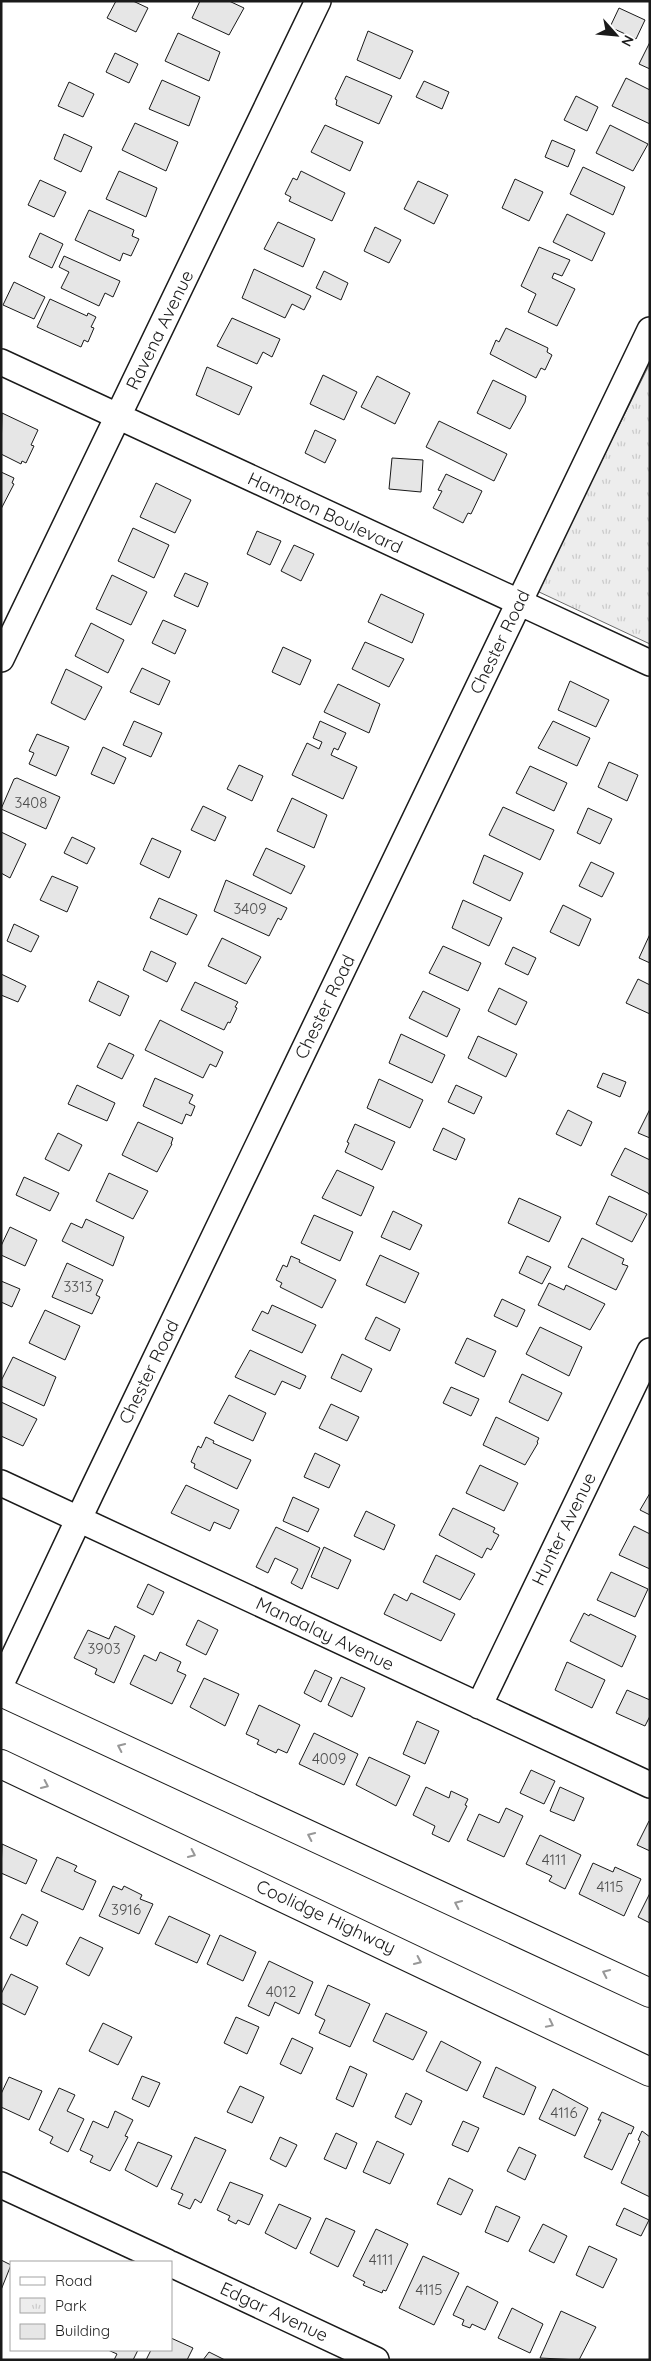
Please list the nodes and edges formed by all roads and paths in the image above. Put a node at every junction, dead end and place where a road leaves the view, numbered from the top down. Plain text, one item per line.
1 (318, 1) edge
2 (650, 330) edge
3 (1, 362) edge
4 (118, 416) junction
5 (519, 603) junction
6 (1, 658) edge
7 (650, 663) edge
8 (650, 1351) edge
9 (1, 1483) edge
10 (79, 1519) junction
11 (1, 1684) edge
12 (1, 1692) edge
13 (479, 1706) junction
14 (1, 1764) edge
15 (650, 1785) edge
16 (650, 1994) edge
17 (646, 2069) edge
18 (1, 2185) edge
19 (164, 2261) edge
20 (172, 2264) edge
21 (376, 2360) edge

1 - 4 street, Ravena Avenue
2 - 5 street, Chester Road
3 - 4 street, Hampton Boulevard
4 - 5 street, Hampton Boulevard
4 - 6 street, Ravena Avenue
5 - 7 street, Hampton Boulevard
5 - 10 street, Chester Road
8 - 13 street, Hunter Avenue
9 - 10 street, Mandalay Avenue
10 - 11 street, Chester Road
10 - 13 street, Mandalay Avenue
16 -> 12 main road
13 - 15 street, Mandalay Avenue
14 -> 17 main road, Coolidge Highway
18 - 19 street
20 - 21 street, Edgar Avenue

